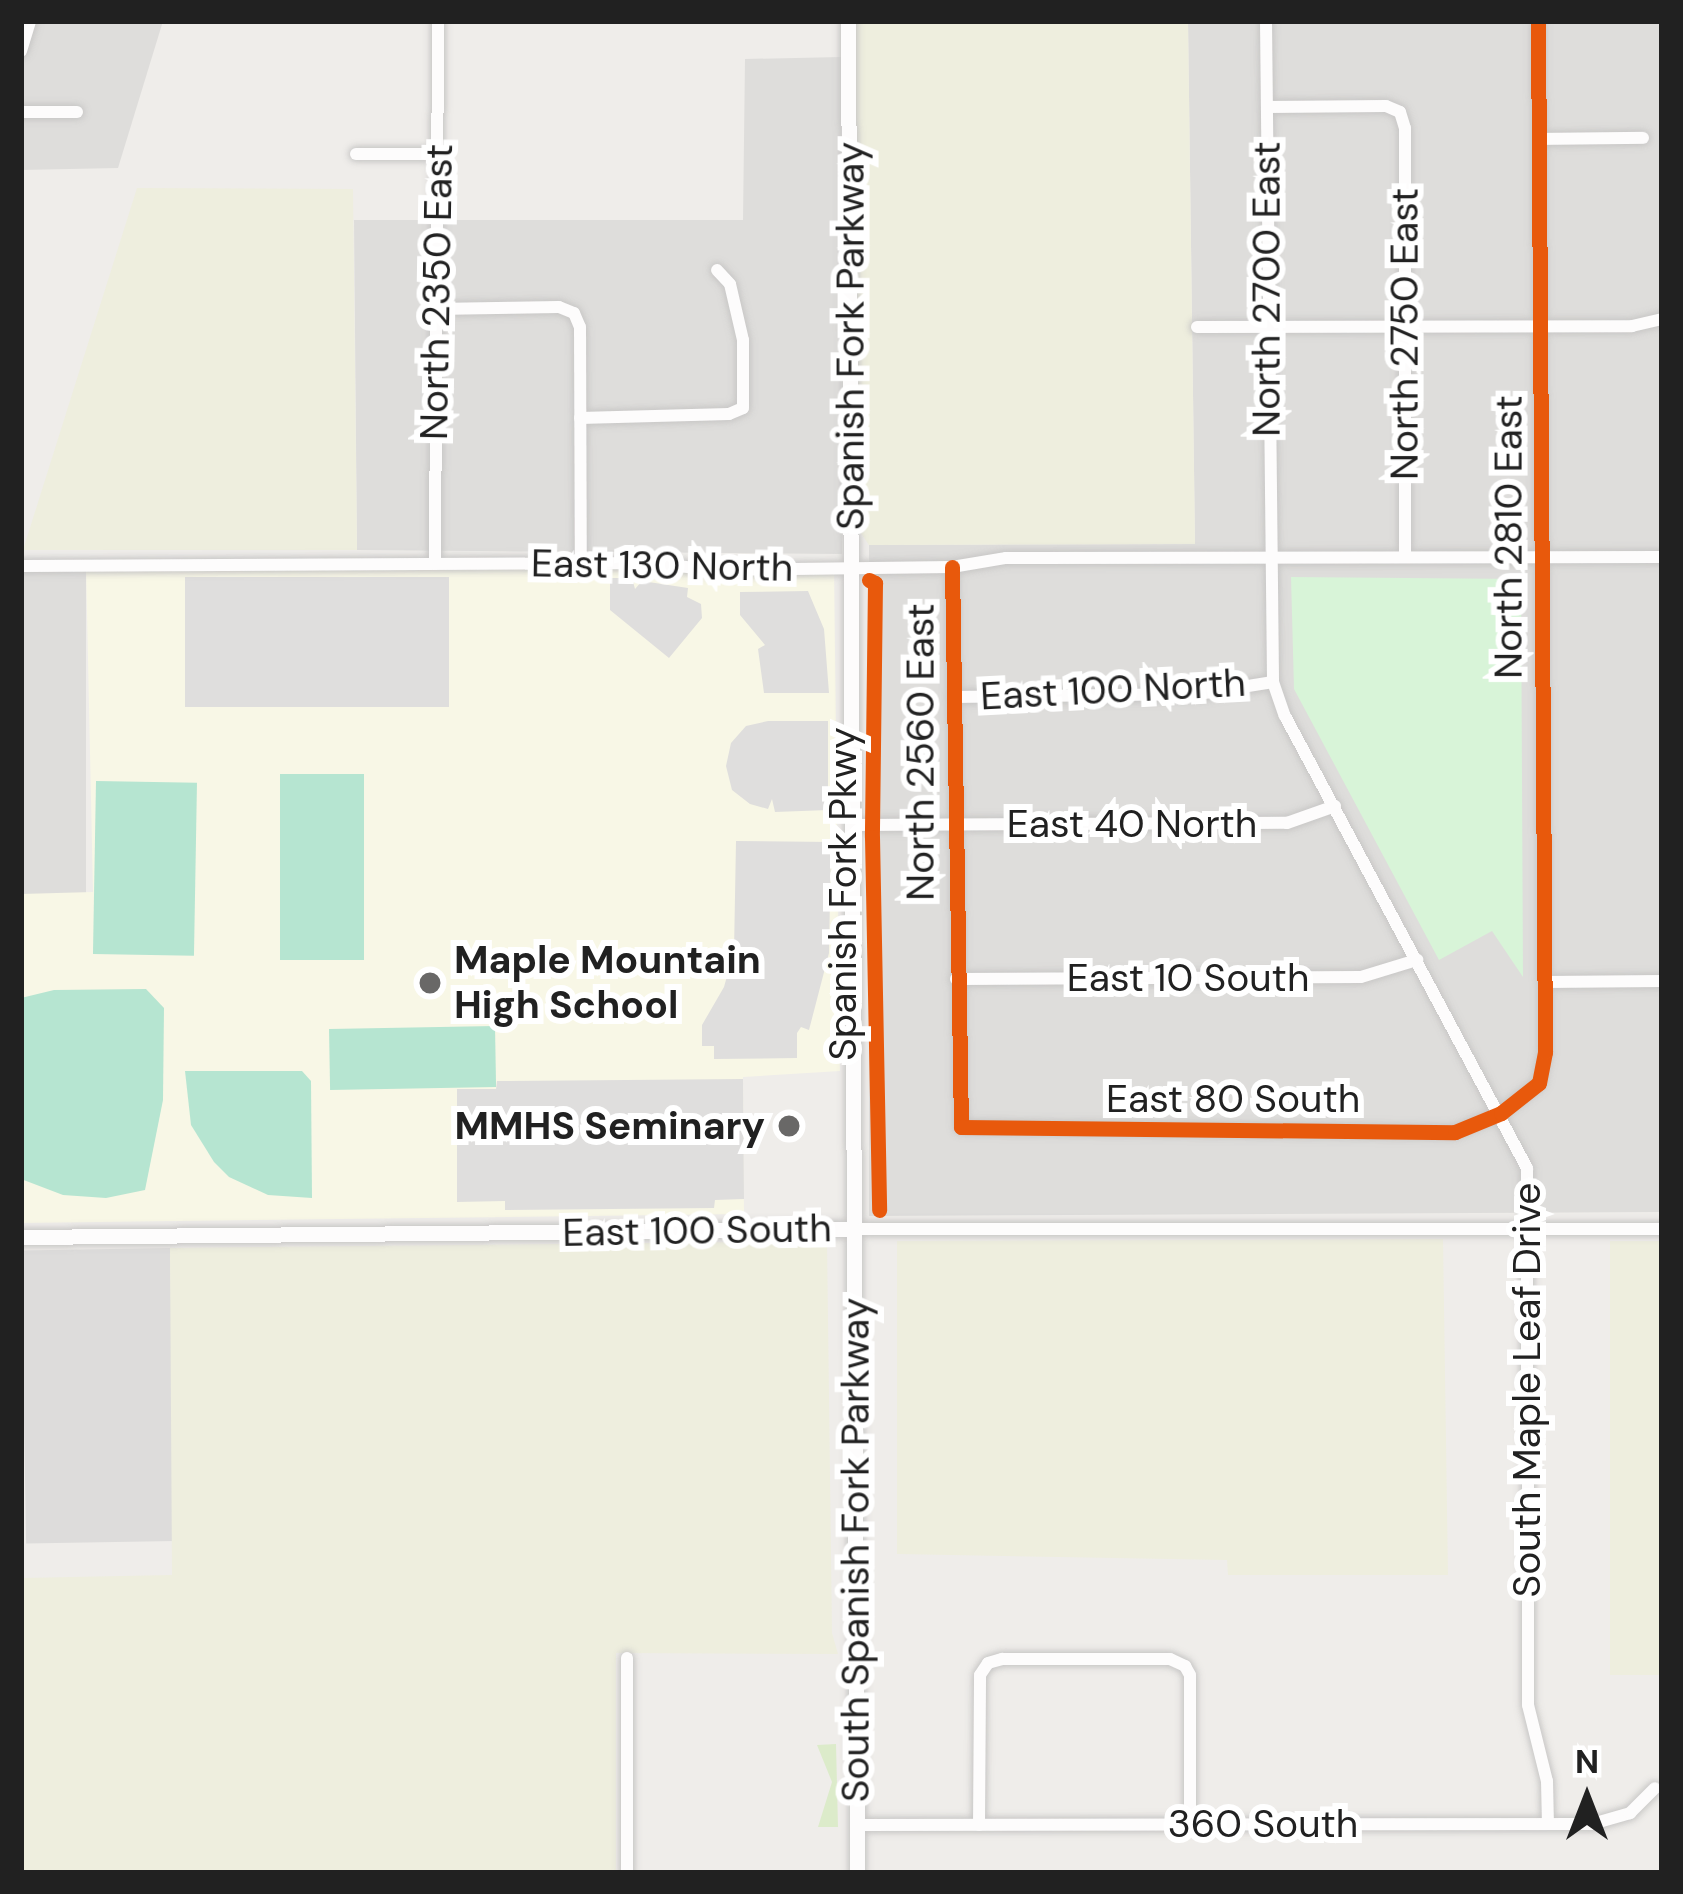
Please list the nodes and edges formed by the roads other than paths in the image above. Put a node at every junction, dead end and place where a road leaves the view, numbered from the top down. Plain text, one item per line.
1 (30, 21) edge
2 (438, 21) edge
3 (848, 21) edge
4 (1266, 21) edge
5 (1538, 21) edge
6 (21, 51) edge
7 (1267, 107) junction
8 (21, 112) edge
9 (77, 112) dead end
10 (1643, 138) dead end
11 (1540, 139) junction
12 (356, 154) dead end
13 (439, 154) junction
14 (717, 271) dead end
15 (435, 309) junction
16 (1662, 319) edge
17 (1540, 326) junction
18 (1197, 327) dead end
19 (1267, 327) junction
20 (1404, 327) junction
21 (580, 418) junction
22 (1268, 556) junction
23 (1406, 556) junction
24 (1543, 557) junction
25 (1662, 557) edge
26 (581, 563) junction
27 (435, 564) junction
28 (21, 566) edge
29 (852, 567) junction
30 (952, 567) junction
31 (1273, 682) junction
32 (953, 697) junction
33 (1335, 806) junction
34 (855, 824) junction
35 (954, 824) junction
36 (853, 939) joint
37 (1417, 960) junction
38 (956, 979) junction
39 (1662, 981) edge
40 (1545, 982) junction
41 (1501, 1113) junction
42 (961, 1127) joint
43 (854, 1229) junction
44 (1662, 1229) edge
45 (1528, 1230) junction
46 (21, 1238) edge
47 (627, 1658) dead end
48 (1655, 1787) dead end
49 (1548, 1824) junction
50 (857, 1825) junction
51 (979, 1825) junction
52 (1190, 1825) junction
53 (627, 1873) edge
54 (857, 1873) edge

1 - 6 street
2 - 13 street, North 2350 East
3 - 29 street, Spanish Fork Parkway
4 - 7 street, North 2700 East
5 - 11 street, North 2810 East
7 - 19 street, North 2700 East
7 - 20 street, North 2750 East
8 - 9 street
10 - 11 street
11 - 17 street, North 2810 East
12 - 13 street
13 - 15 street, North 2350 East
14 - 21 street
15 - 21 street
15 - 27 street, North 2350 East
16 - 17 street
17 - 20 street
17 - 24 street, North 2810 East
18 - 19 street
19 - 20 street
19 - 22 street, North 2700 East
20 - 23 street, North 2750 East
21 - 26 street
22 - 23 street, East 130 North
22 - 30 street, East 130 North
22 - 31 street, North 2700 East
23 - 24 street, East 130 North
24 - 25 street, East 130 North
24 - 40 street, North 2810 East
26 - 27 street, East 130 North
26 - 29 street, East 130 North
27 - 28 street, East 130 North
29 - 30 street, East 130 North
29 - 34 street, Spanish Fork Parkway
30 - 32 street, North 2560 East
31 - 32 street, East 100 North
31 - 33 street, South Maple Leaf Drive
32 - 35 street, North 2560 East
33 - 35 street, East 40 North
33 - 37 street, South Maple Leaf Drive
34 - 35 street, East 40 North
34 - 36 street, Spanish Fork Parkway
35 - 38 street, North 2560 East
36 - 43 street, South Spanish Fork Parkway
37 - 38 street, East 10 South
37 - 41 street, South Maple Leaf Drive
38 - 42 street, North 2560 East
39 - 40 street
40 - 41 street, North 2810 East
41 - 42 street, East 80 South
41 - 45 street, South Maple Leaf Drive
43 - 45 street, East 100 South
43 - 46 street, East 100 South
43 - 50 street, South Spanish Fork Parkway
44 - 45 street, East 100 South
45 - 49 street, South Maple Leaf Drive
47 - 53 street
48 - 49 street, 360 South
49 - 52 street, 360 South
50 - 51 street, 360 South
50 - 54 street, South Spanish Fork Parkway
51 - 52 street, 360 South
51 - 52 street

